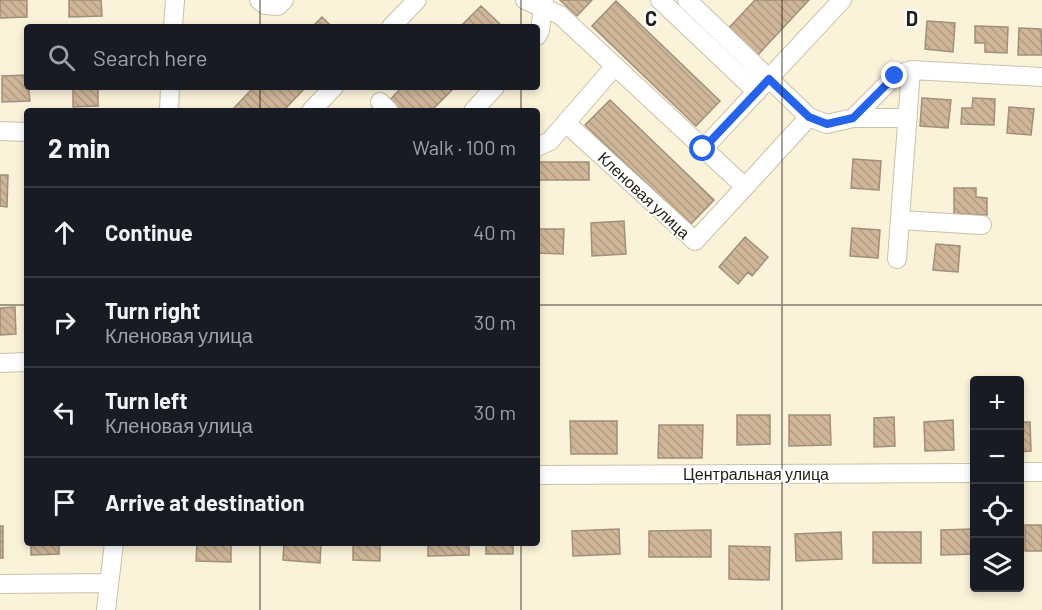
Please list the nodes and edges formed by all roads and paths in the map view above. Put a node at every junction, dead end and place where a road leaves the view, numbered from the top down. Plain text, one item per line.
1 (175, 0) edge
2 (260, 0) edge
3 (284, 0) edge
4 (417, 0) edge
5 (525, 0) edge
6 (660, 0) edge
7 (687, 0) edge
8 (842, 0) edge
9 (543, 4) edge
10 (173, 24) edge
11 (394, 24) edge
12 (540, 30) edge
13 (615, 66) junction
14 (911, 70) junction
15 (1042, 77) edge
16 (769, 79) junction
17 (170, 90) edge
18 (331, 90) edge
19 (492, 90) edge
20 (757, 92) junction
21 (169, 108) edge
22 (314, 108) edge
23 (476, 108) edge
24 (809, 117) junction
25 (853, 118) junction
26 (908, 118) junction
27 (566, 123) junction
28 (0, 131) edge
29 (24, 132) edge
30 (540, 146) edge
31 (703, 149) junction
32 (745, 187) junction
33 (900, 220) junction
34 (982, 225) dead end
35 (897, 259) dead end
36 (24, 362) edge
37 (0, 363) edge
38 (970, 472) edge
39 (1024, 472) edge
40 (1042, 472) edge
41 (540, 475) edge
42 (114, 546) edge
43 (109, 583) junction
44 (0, 584) edge
45 (106, 610) edge

1 - 10 street
2 - 3 street
4 - 11 street
5 - 9 street
6 - 20 street
7 - 16 street
8 - 16 street
9 - 12 street
9 - 13 street
13 - 27 street
13 - 31 street
14 - 15 street
14 - 25 street
14 - 26 street
16 - 20 street
16 - 24 street
17 - 21 street
18 - 22 street
19 - 23 street
20 - 31 street
24 - 25 street
24 - 32 street, Кленовая улица
25 - 26 street
26 - 33 street
27 - 30 street
27 - 32 street, Кленовая улица
28 - 29 street
31 - 32 street
33 - 34 street
33 - 35 street
36 - 37 street
38 - 41 street, Центральная улица
39 - 40 street
42 - 43 street
43 - 44 street
43 - 45 street

